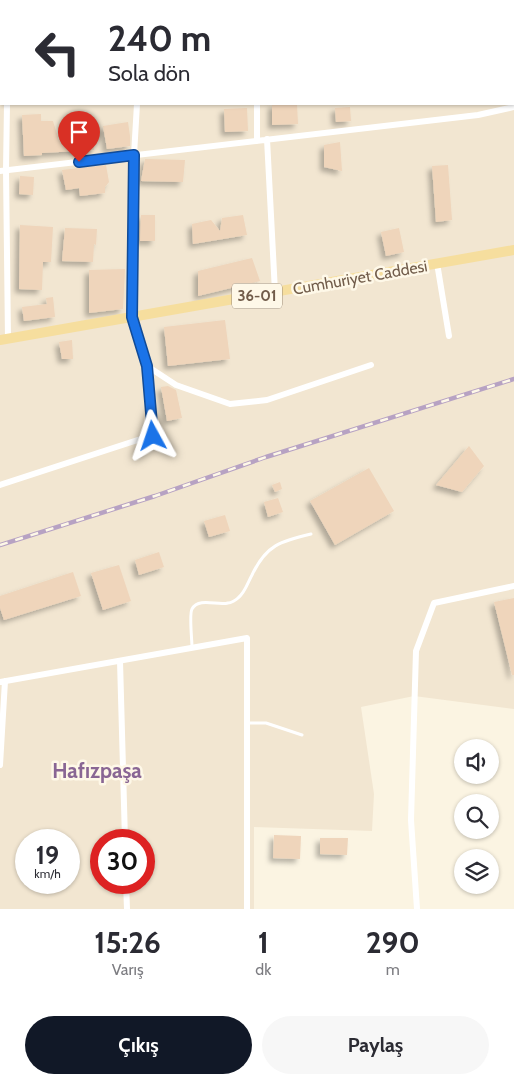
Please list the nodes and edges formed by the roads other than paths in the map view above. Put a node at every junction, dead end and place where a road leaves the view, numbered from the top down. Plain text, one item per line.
1 (7, 105) edge
2 (137, 105) edge
3 (257, 105) edge
4 (514, 107) edge
5 (267, 140) junction
6 (257, 141) junction
7 (134, 155) junction
8 (3, 170) edge
9 (514, 250) edge
10 (438, 263) junction
11 (275, 292) junction
12 (132, 317) junction
13 (449, 336) dead end
14 (4, 339) edge
15 (371, 365) dead end
16 (147, 366) junction
17 (0, 485) edge
18 (311, 534) dead end
19 (514, 586) edge
20 (192, 648) junction
21 (120, 660) junction
22 (2, 681) edge
23 (247, 724) junction
24 (302, 735) dead end
25 (0, 765) edge
26 (125, 829) edge
27 (126, 894) edge
28 (127, 909) edge
29 (247, 909) edge
30 (417, 909) edge

1 - 8 street
2 - 7 street
3 - 6 street
4 - 5 street
5 - 6 street
5 - 11 street
6 - 7 street
7 - 8 street
7 - 12 street
8 - 14 street
9 - 10 main road, Cumhuriyet Caddesi / 36-01
10 - 11 main road, Cumhuriyet Caddesi / 36-01
10 - 13 street
11 - 12 main road, Cumhuriyet Caddesi / 36-01
12 - 14 main road, Cumhuriyet Caddesi / 36-01
12 - 16 street
15 - 16 street
16 - 17 street
18 - 20 lane
19 - 30 street
20 - 21 street
20 - 23 street
21 - 22 street
21 - 26 street
22 - 25 street
23 - 24 lane
23 - 29 street
27 - 28 street

